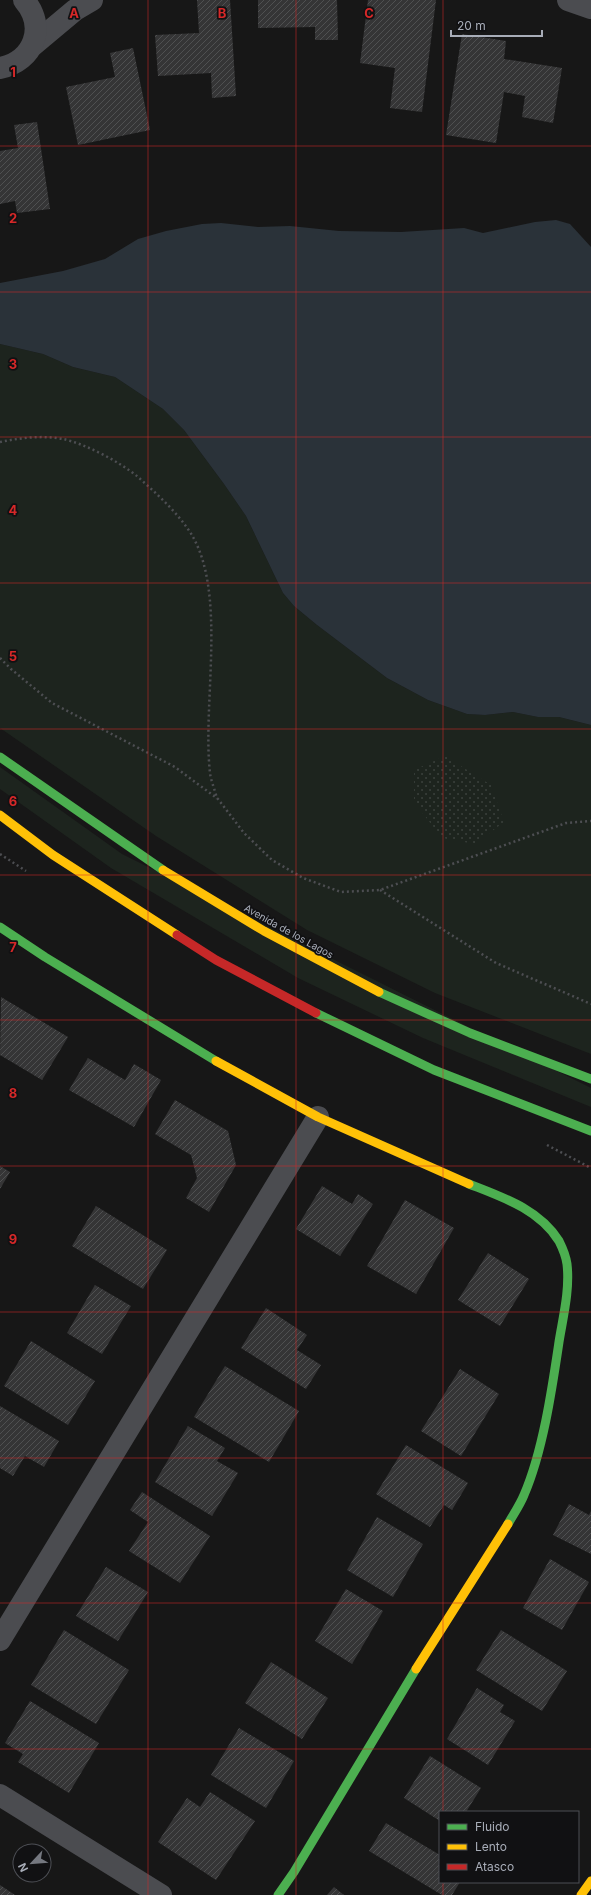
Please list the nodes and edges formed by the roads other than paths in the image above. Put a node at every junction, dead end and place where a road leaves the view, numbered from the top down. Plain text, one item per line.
1 (24, 0) edge
2 (92, 0) edge
3 (568, 0) edge
4 (591, 8) edge
5 (32, 46) junction
6 (0, 68) edge
7 (0, 757) edge
8 (0, 815) edge
9 (0, 926) edge
10 (591, 1079) edge
11 (318, 1117) junction
12 (591, 1131) edge
13 (0, 1640) edge
14 (0, 1796) edge
15 (591, 1881) edge
16 (161, 1895) edge
17 (278, 1895) edge
18 (581, 1895) edge

1 - 5 street
2 - 5 street
3 - 4 street
5 - 6 street
7 - 10 street, Avenida de los Lagos
8 - 12 street
9 - 11 street
11 - 13 street
11 - 17 street
14 - 16 street
15 - 18 street

